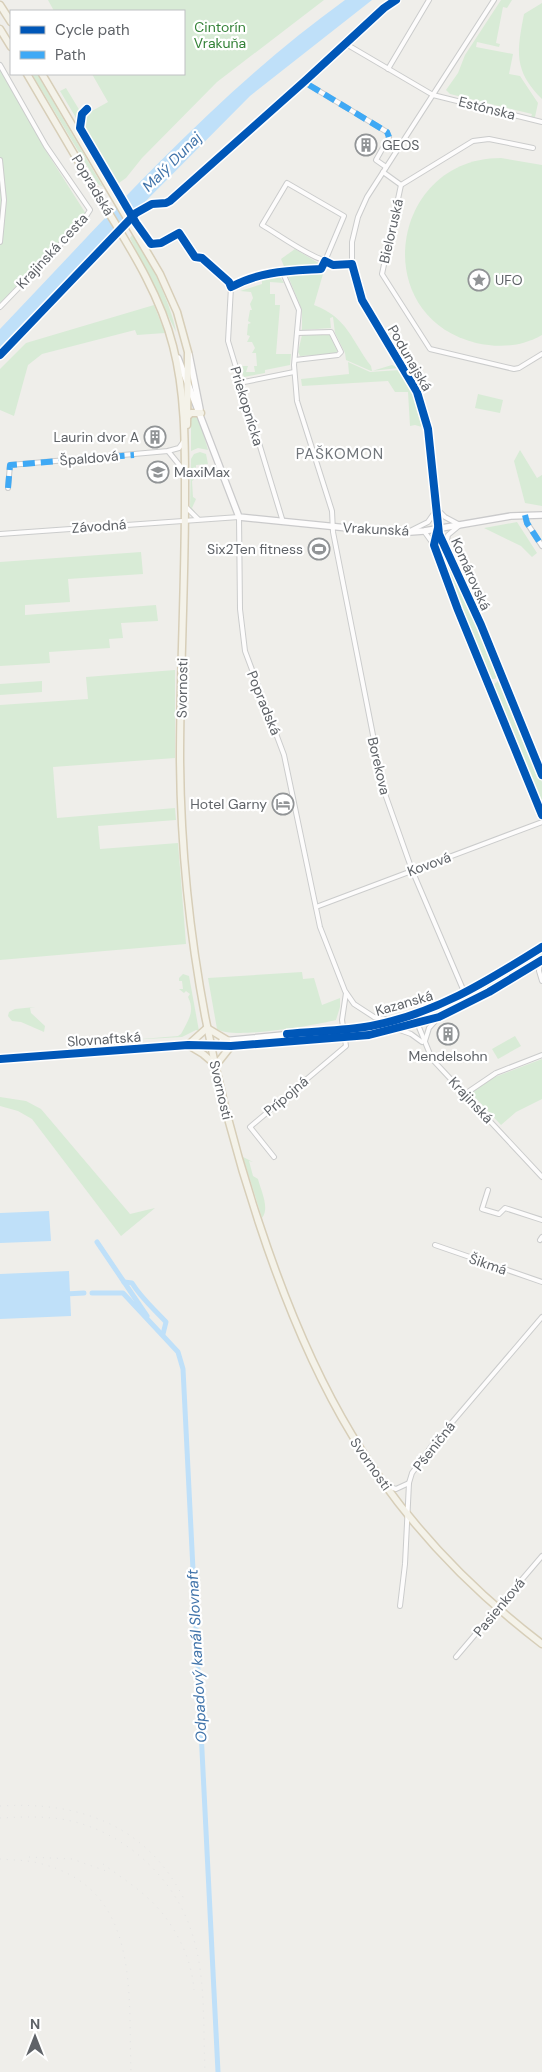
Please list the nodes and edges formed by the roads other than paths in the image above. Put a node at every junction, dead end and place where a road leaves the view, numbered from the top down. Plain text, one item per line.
1 (429, 0) edge
2 (494, 0) edge
3 (0, 1) edge
4 (1, 7) edge
5 (10, 20) edge
6 (0, 29) edge
7 (346, 44) dead end
8 (10, 45) edge
9 (0, 65) edge
10 (388, 69) junction
11 (28, 75) edge
12 (43, 75) edge
13 (309, 85) dead end
14 (433, 95) junction
15 (542, 122) edge
16 (533, 148) dead end
17 (0, 160) edge
18 (386, 167) junction
19 (383, 172) junction
20 (402, 185) junction
21 (0, 242) edge
22 (325, 261) junction
23 (352, 264) junction
24 (231, 287) joint
25 (0, 307) edge
26 (297, 334) junction
27 (174, 346) junction
28 (188, 352) junction
29 (542, 354) edge
30 (294, 360) junction
31 (294, 372) junction
32 (188, 383) junction
33 (239, 383) junction
34 (200, 413) junction
35 (188, 416) junction
36 (185, 439) junction
37 (168, 452) junction
38 (185, 472) junction
39 (8, 488) dead end
40 (185, 506) junction
41 (437, 509) junction
42 (525, 515) junction
43 (542, 515) edge
44 (239, 517) junction
45 (198, 519) junction
46 (185, 520) junction
47 (283, 522) junction
48 (460, 525) junction
49 (333, 527) junction
50 (438, 528) junction
51 (424, 531) junction
52 (409, 532) junction
53 (0, 534) edge
54 (434, 545) junction
55 (542, 546) edge
56 (446, 547) junction
57 (542, 775) edge
58 (542, 815) edge
59 (542, 822) edge
60 (412, 870) junction
61 (316, 907) junction
62 (542, 947) edge
63 (541, 961) edge
64 (525, 970) junction
65 (539, 972) junction
66 (542, 980) edge
67 (345, 991) junction
68 (465, 994) junction
69 (414, 1015) junction
70 (439, 1018) junction
71 (394, 1020) junction
72 (417, 1024) junction
73 (207, 1028) junction
74 (343, 1029) junction
75 (396, 1029) junction
76 (344, 1038) junction
77 (227, 1040) junction
78 (424, 1043) junction
79 (211, 1044) junction
80 (188, 1045) junction
81 (231, 1046) junction
82 (542, 1055) edge
83 (0, 1060) edge
84 (216, 1065) junction
85 (466, 1094) junction
86 (274, 1157) dead end
87 (542, 1177) edge
88 (488, 1190) dead end
89 (542, 1220) edge
90 (435, 1245) dead end
91 (542, 1282) edge
92 (542, 1317) edge
93 (409, 1483) junction
94 (387, 1486) junction
95 (408, 1515) junction
96 (542, 1556) edge
97 (400, 1606) dead end
98 (498, 1608) junction
99 (542, 1644) edge
100 (456, 1657) dead end

1 - 10 street
2 - 14 street, Podunajská
3 - 4 main road
4 - 5 main road
6 - 8 main road
7 - 10 street, Estónska
9 - 25 street, Krajinská cesta
10 - 14 street, Estónska
11 - 27 main road, Popradská
12 - 28 main road, Popradská
13 - 18 street
14 - 15 street, Estónska
14 - 18 street, Podunajská
16 - 20 street, Bieloruská
17 - 21 street
18 - 19 street, Podunajská
19 - 20 street
19 - 23 street, Podunajská
20 - 29 street, Bieloruská
22 - 22 street
22 - 23 street
23 - 41 street, Podunajská
24 - 26 street, Borekova
24 - 33 street, Priekopnícka
26 - 30 street, Borekova
26 - 30 street
27 - 32 main road, Popradská
27 - 36 main road, Svornosti
28 - 32 main road, Popradská
28 - 34 main road, Popradská
30 - 31 street, Borekova
31 - 33 street
31 - 49 street, Borekova
32 - 34 main road, Popradská
32 - 35 main road, Svornosti
33 - 47 street, Priekopnícka
34 - 35 main road
34 - 44 main road, Popradská
35 - 36 main road, Svornosti
36 - 37 street
36 - 38 main road, Svornosti
37 - 38 street
37 - 39 street, Špaldová
38 - 40 main road, Svornosti
40 - 45 street
40 - 46 main road, Svornosti
41 - 48 street
41 - 50 street, Podunajská
41 - 52 street
42 - 43 main road, Vrakunská
42 - 48 main road, Vrakunská
42 - 55 street
44 - 45 street, Závodná
44 - 47 main road, Vrakunská
44 - 61 street, Popradská
45 - 46 street, Závodná
46 - 53 street, Závodná
46 - 73 main road, Svornosti
47 - 49 main road, Vrakunská
48 - 50 main road, Vrakunská
48 - 56 street
49 - 52 main road, Vrakunská
49 - 60 street, Borekova
50 - 51 main road, Vrakunská
50 - 54 street, Komárovská
50 - 56 street, Komárovská
51 - 52 main road, Vrakunská
51 - 54 street
54 - 58 street, Komárovská
56 - 57 street, Komárovská
59 - 60 street, Kovová
60 - 61 street, Kovová
60 - 68 street, Borekova
61 - 67 street, Popradská
62 - 68 main road, Kazanská
63 - 64 main road, Kazanská
63 - 65 street
64 - 65 street
64 - 70 main road, Kazanská
65 - 66 street
67 - 71 street, Popradská
67 - 74 street, Popradská
68 - 69 main road, Kazanská
69 - 71 main road, Kazanská
69 - 72 street, Krajinská
70 - 72 main road, Kazanská
70 - 78 street
71 - 74 main road, Kazanská
72 - 75 main road, Kazanská
72 - 78 street, Krajinská
73 - 77 main road
73 - 79 main road, Svornosti
73 - 80 main road
74 - 76 street, Popradská
74 - 77 main road, Kazanská
75 - 76 main road, Kazanská
75 - 78 street
76 - 81 main road, Kazanská
76 - 86 street, Prípojná
77 - 79 main road, Kazanská
78 - 85 street, Krajinská
79 - 80 main road, Slovnaftská
79 - 81 main road, Kazanská
79 - 84 main road, Svornosti
80 - 83 main road, Slovnaftská
80 - 84 main road
81 - 84 main road
82 - 85 street
84 - 94 main road, Svornosti
85 - 87 street, Krajinská
88 - 89 street
90 - 91 street, Šikmá
92 - 93 street, Pšeničná
93 - 94 street
93 - 95 street, Pšeničná
94 - 95 main road, Svornosti
95 - 97 street, Pšeničná
95 - 98 main road, Svornosti
96 - 98 street, Pasienková
98 - 99 main road, Svornosti
98 - 100 street, Pasienková

